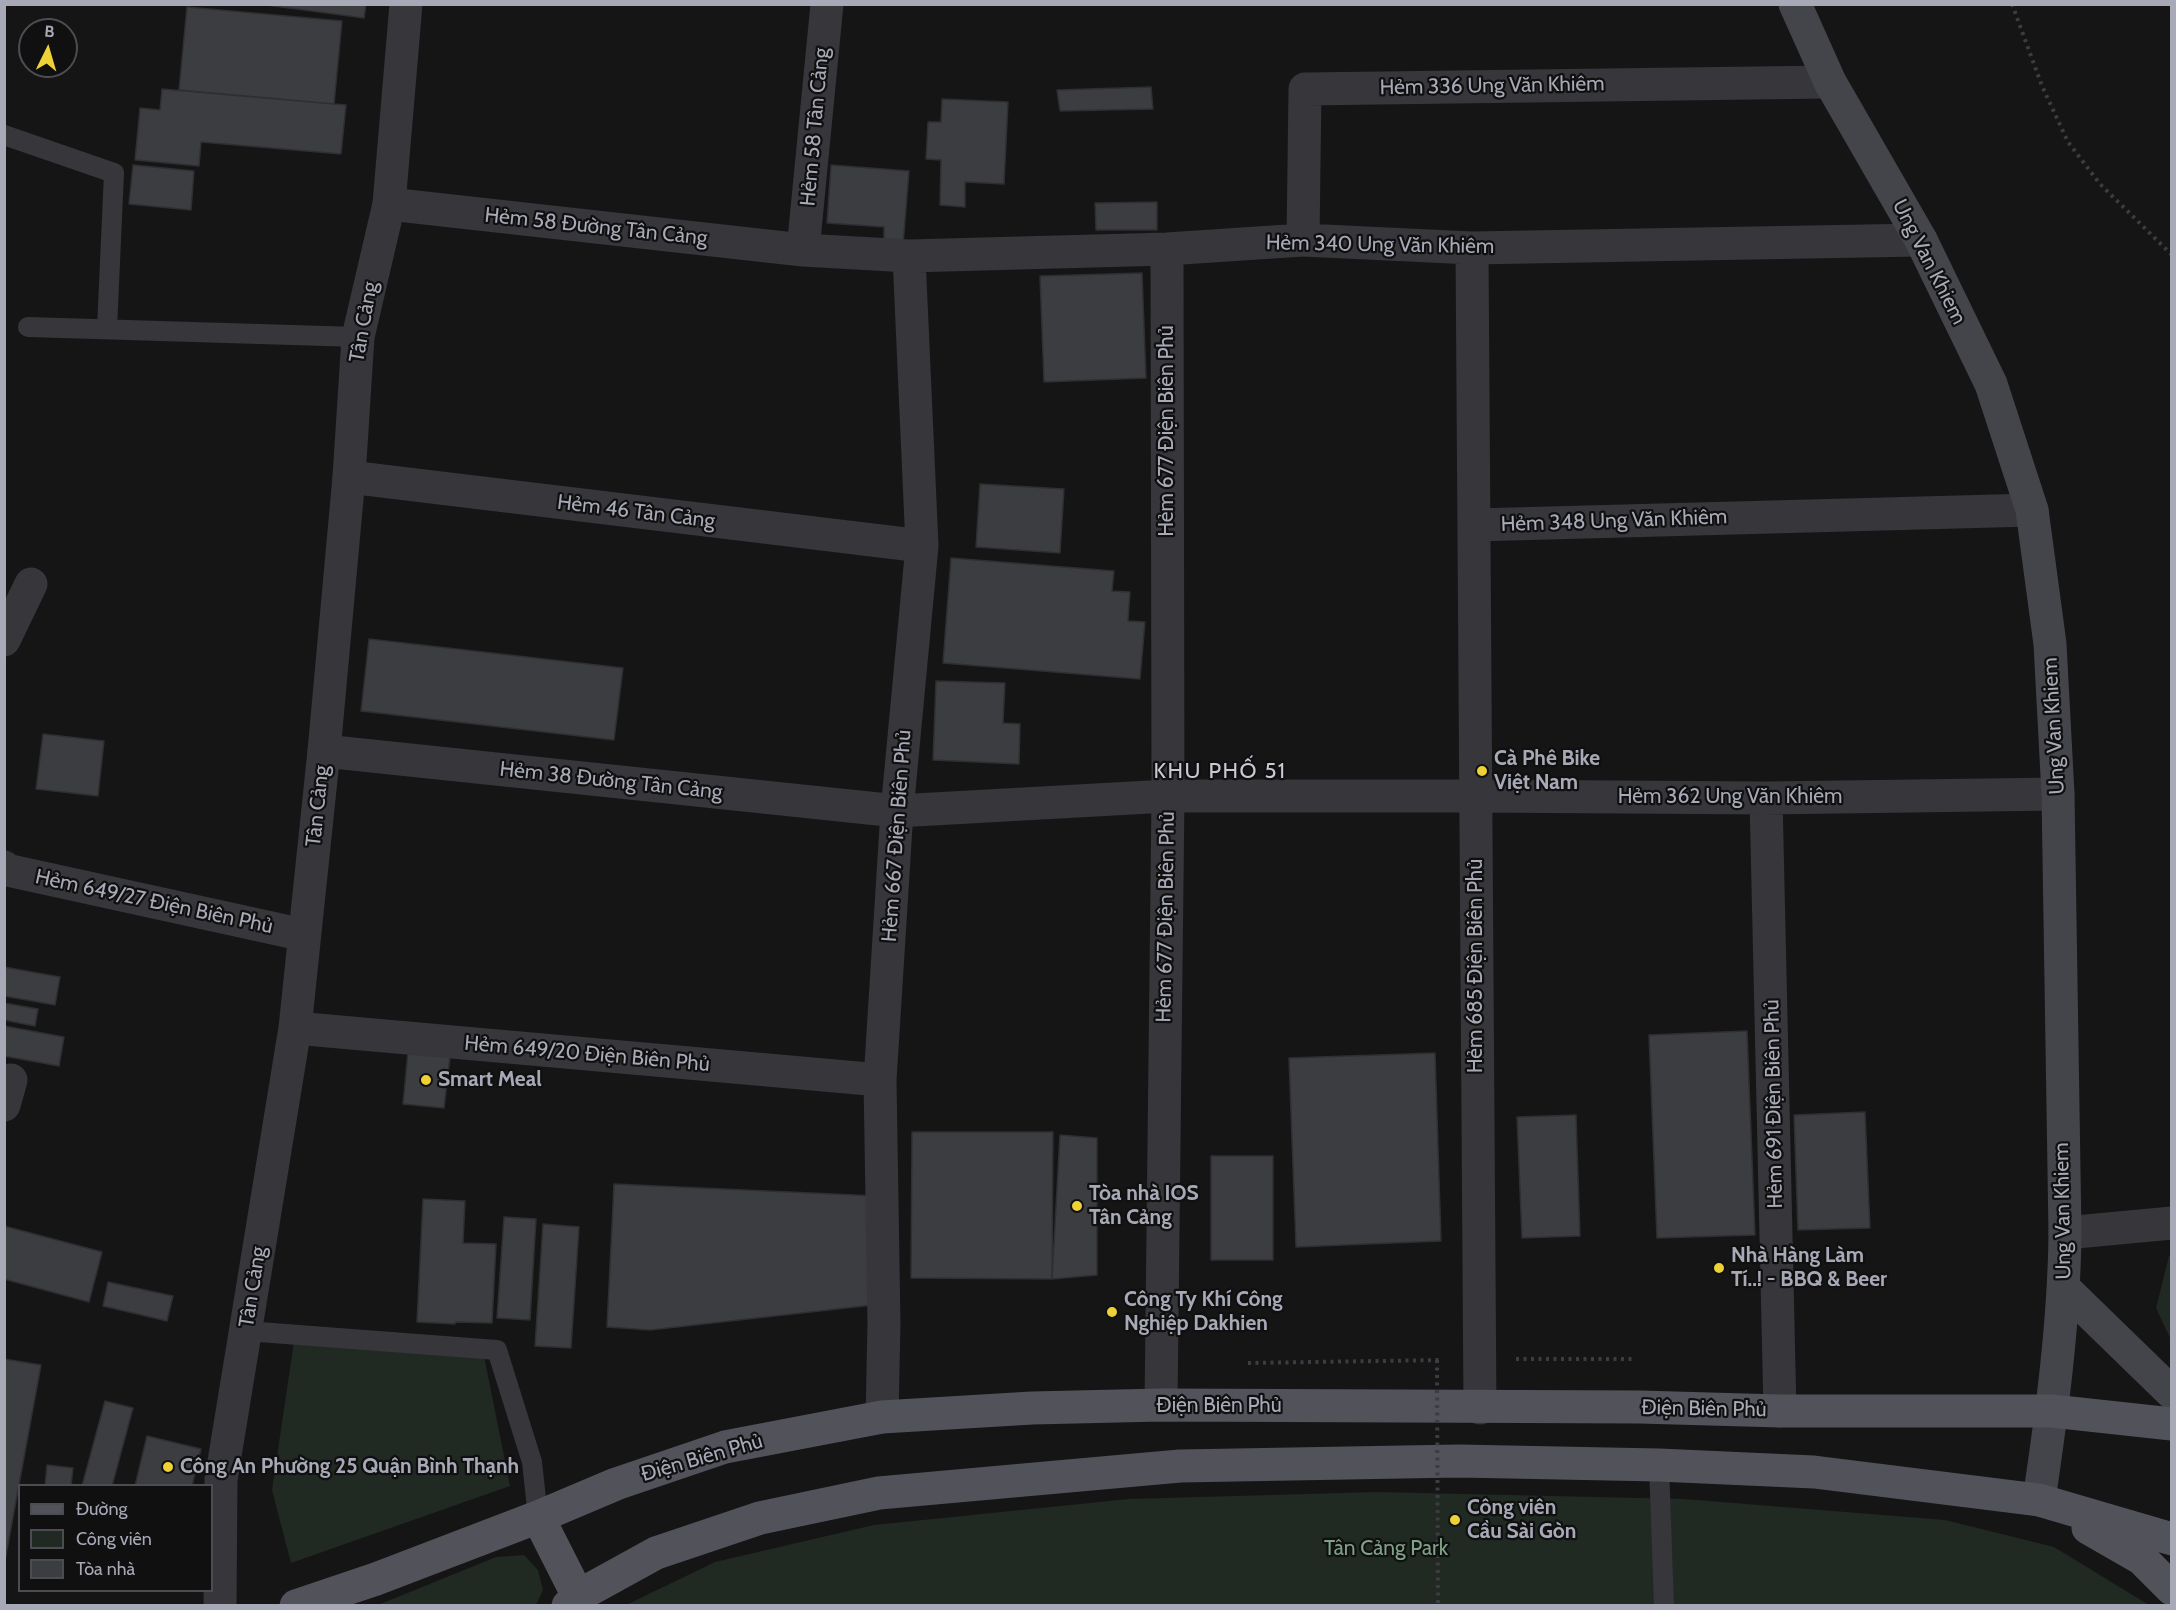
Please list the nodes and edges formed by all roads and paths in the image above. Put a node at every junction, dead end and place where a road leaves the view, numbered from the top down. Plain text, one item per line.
1 (406, 4) edge
2 (827, 4) edge
3 (1795, 4) edge
4 (2012, 4) edge
5 (1830, 82) junction
6 (4, 135) edge
7 (389, 204) junction
8 (1303, 240) junction
9 (1921, 240) junction
10 (1472, 248) junction
11 (1167, 249) junction
12 (803, 250) junction
13 (2172, 255) edge
14 (909, 256) junction
15 (28, 327) dead end
16 (107, 329) junction
17 (358, 337) junction
18 (349, 477) junction
19 (2032, 510) junction
20 (1474, 525) junction
21 (922, 546) junction
22 (19, 595) edge
23 (4, 640) edge
24 (324, 751) junction
25 (2058, 794) junction
26 (1168, 796) junction
27 (1475, 796) junction
28 (1766, 798) junction
29 (897, 811) junction
30 (4, 867) edge
31 (304, 935) junction
32 (295, 1028) junction
33 (880, 1080) junction
34 (2172, 1223) edge
35 (2065, 1233) junction
36 (2064, 1288) junction
37 (246, 1331) junction
38 (1506, 1359) dead end
39 (1633, 1359) dead end
40 (1437, 1360) junction
41 (1449, 1360) dead end
42 (1248, 1363) dead end
43 (2172, 1394) edge
44 (1161, 1406) junction
45 (1480, 1408) junction
46 (1780, 1411) junction
47 (2052, 1411) junction
48 (882, 1417) junction
49 (2172, 1424) edge
50 (1659, 1464) junction
51 (2039, 1500) junction
52 (538, 1517) junction
53 (2172, 1539) edge
54 (2172, 1589) edge
55 (573, 1601) edge
56 (220, 1605) edge
57 (296, 1605) edge
58 (1438, 1605) edge
59 (1664, 1605) edge

1 - 7 street, Tân Cảng
2 - 12 street, Hẻm 58 Tân Cảng
3 - 5 main road, Ung Van Khiem
4 - 13 path
5 - 8 street, Hẻm 336 Ung Văn Khiêm
5 - 9 main road, Ung Van Khiem
6 - 16 lane
7 - 12 street, Hẻm 58 Đường Tân Cảng
7 - 17 street, Tân Cảng
8 - 10 street, Hẻm 340 Ung Văn Khiêm
8 - 11 street, Hẻm 340 Ung Văn Khiêm
9 - 10 street, Hẻm 340 Ung Văn Khiêm
9 - 19 main road, Ung Van Khiem
10 - 20 street, Hẻm 348 Ung Văn Khiêm
11 - 14 street, Hẻm 340 Ung Văn Khiêm
11 - 26 street, Hẻm 677 Điện Biên Phủ
12 - 14 street, Hẻm 340 Ung Văn Khiêm
14 - 21 street, Hẻm 667 Điện Biên Phủ
15 - 16 lane
16 - 17 lane
17 - 18 street, Tân Cảng
18 - 21 street, Hẻm 46 Tân Cảng
18 - 24 street, Tân Cảng
19 - 20 street, Hẻm 348 Ung Văn Khiêm
19 - 25 main road, Ung Van Khiem
20 - 27 street, Hẻm 685 Điện Biên Phủ
21 - 29 street, Hẻm 667 Điện Biên Phủ
22 - 23 street
24 - 29 street, Hẻm 38 Đường Tân Cảng
24 - 31 street, Tân Cảng
25 - 28 street, Hẻm 362 Ung Văn Khiêm
25 - 35 main road, Ung Van Khiem
26 - 27 street, Hẻm 362 Ung Văn Khiêm
26 - 29 street, Hẻm 362 Ung Văn Khiêm
26 - 44 street, Hẻm 677 Điện Biên Phủ
27 - 28 street, Hẻm 362 Ung Văn Khiêm
27 - 45 street, Hẻm 685 Điện Biên Phủ
28 - 46 street, Hẻm 691 Điện Biên Phủ
29 - 33 street, Hẻm 667 Điện Biên Phủ
30 - 31 street, Hẻm 649/27 Điện Biên Phủ
31 - 32 street, Tân Cảng
32 - 33 street, Hẻm 649/20 Điện Biên Phủ
32 - 37 street, Tân Cảng
33 - 48 street, Hẻm 667 Điện Biên Phủ
34 - 35 street
35 - 36 main road, Ung Van Khiem
36 - 43 main road
36 - 47 main road, Ung Van Khiem
37 - 52 lane
37 - 56 street, Tân Cảng
38 - 39 path
40 - 41 path
40 - 42 path
40 - 58 path, bridge
44 - 45 main road, Điện Biên Phủ
44 - 48 main road, Điện Biên Phủ
45 - 46 main road, Điện Biên Phủ
46 - 47 main road, Điện Biên Phủ
47 - 49 main road, Điện Biên Phủ
47 - 51 main road, Ung Van Khiem
48 - 52 main road, Điện Biên Phủ
50 - 51 main road
50 - 55 main road
50 - 59 lane
51 - 53 main road
51 - 54 main road
52 - 55 main road
52 - 57 main road, Điện Biên Phủ

